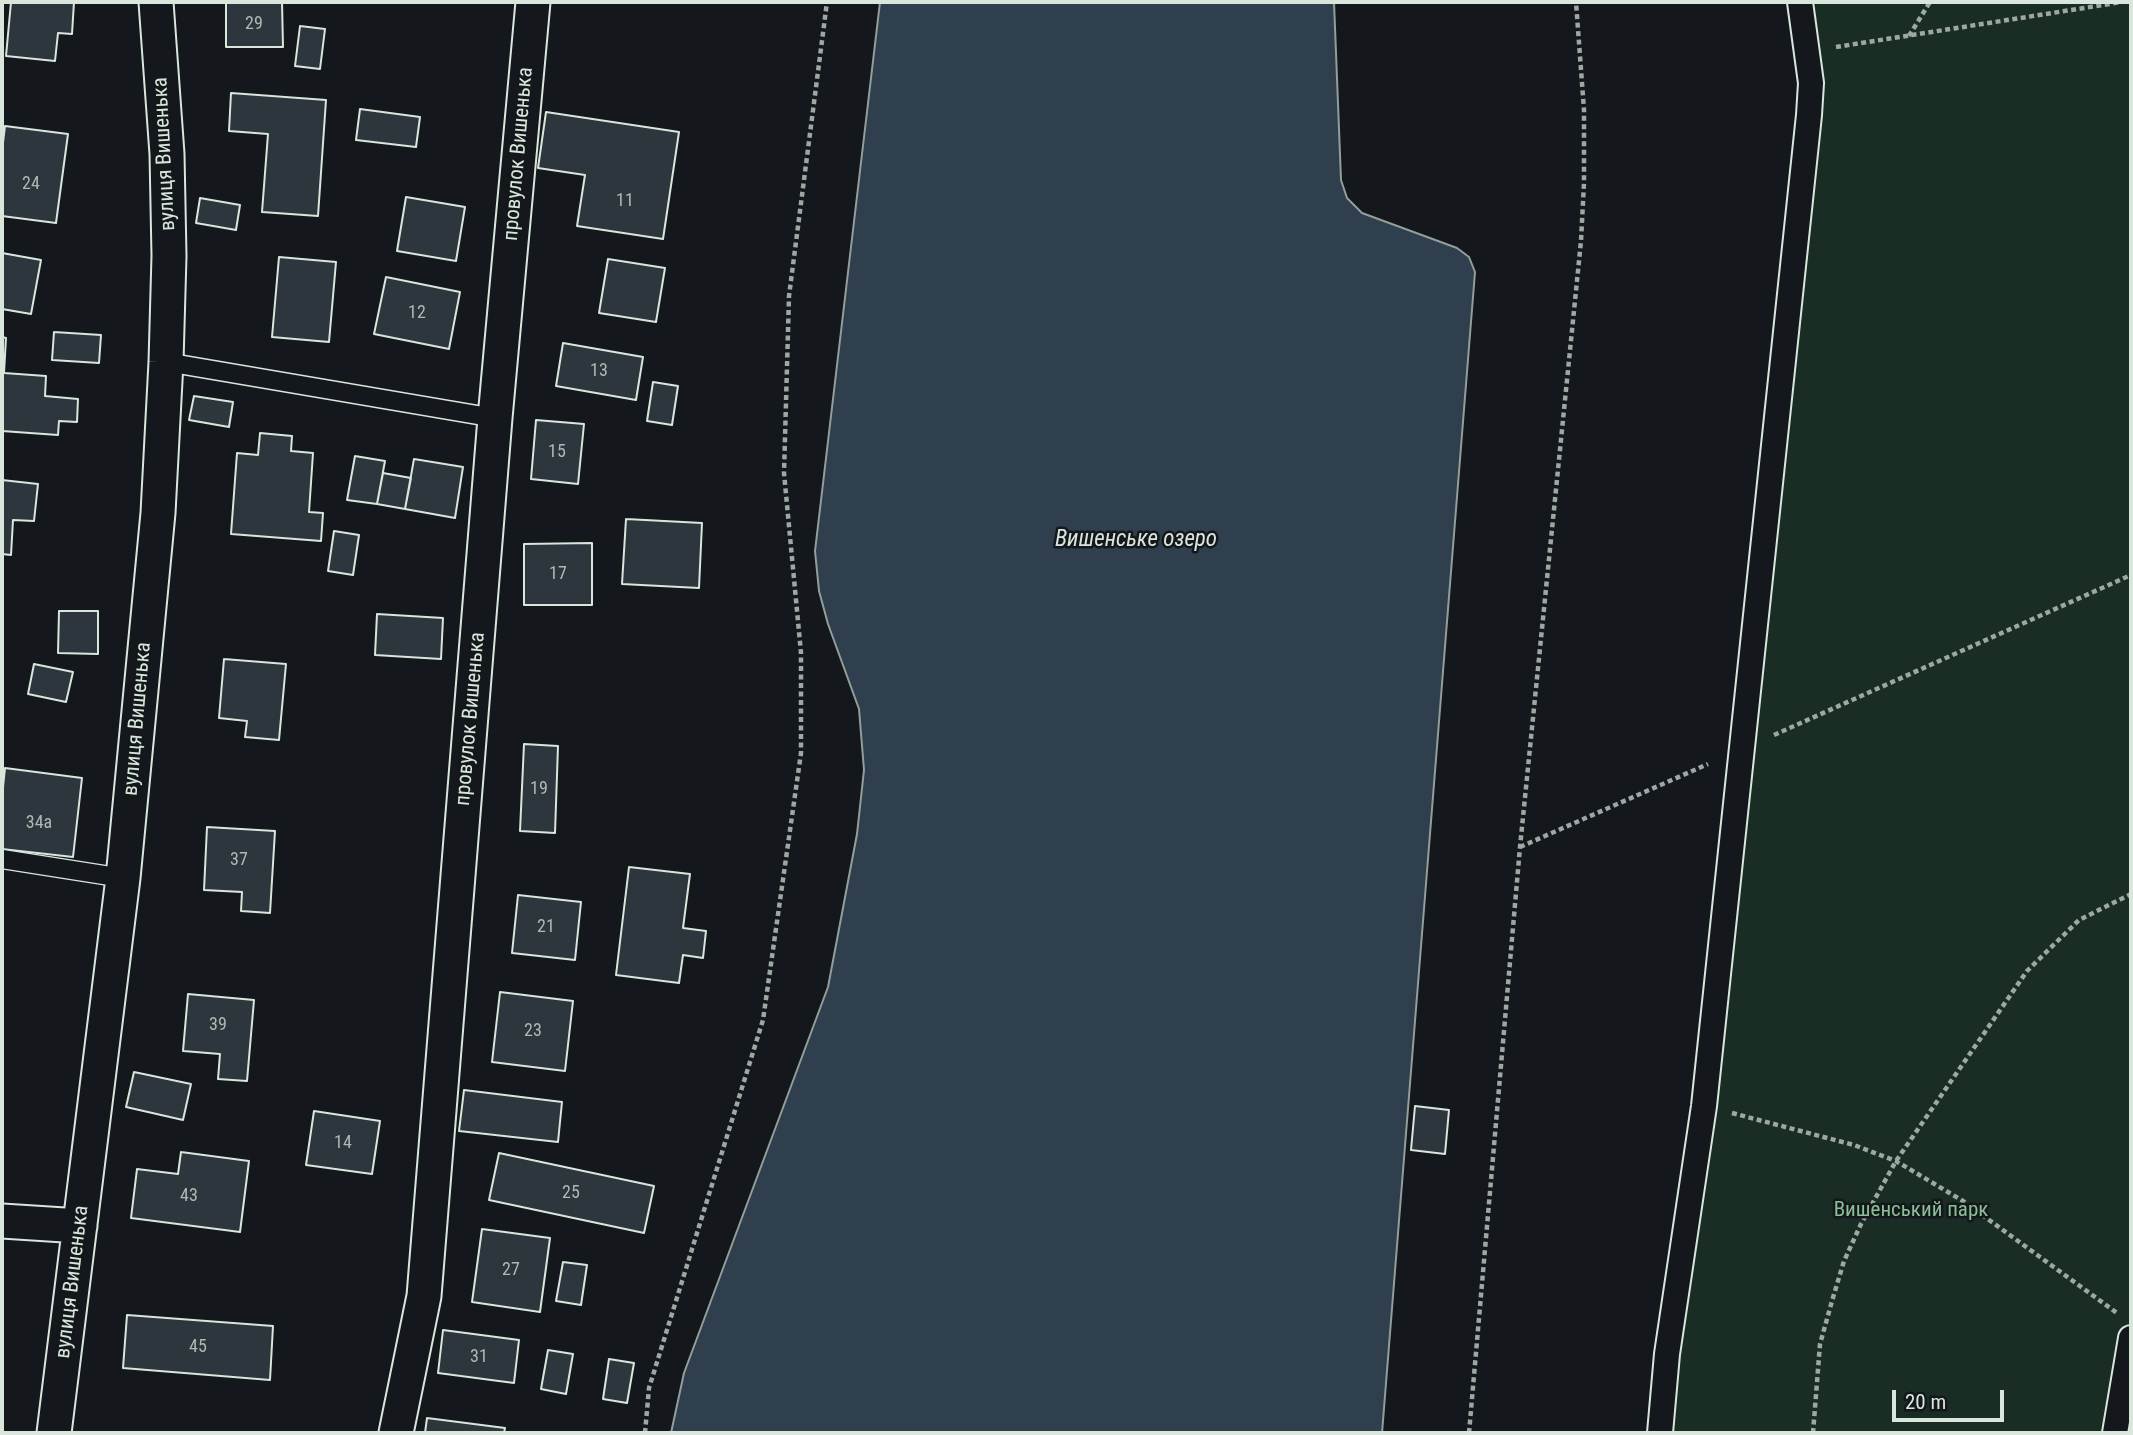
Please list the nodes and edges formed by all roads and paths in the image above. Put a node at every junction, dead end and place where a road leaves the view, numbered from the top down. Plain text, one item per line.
1 (156, 2) edge
2 (533, 2) edge
3 (827, 2) edge
4 (1576, 2) edge
5 (1800, 2) edge
6 (1930, 2) edge
7 (2122, 2) edge
8 (1909, 36) junction
9 (1807, 52) junction
10 (166, 362) junction
11 (495, 418) junction
12 (2131, 575) edge
13 (1741, 749) junction
14 (1520, 847) junction
15 (2, 859) edge
16 (122, 878) junction
17 (2131, 894) edge
18 (1704, 1106) junction
19 (1896, 1161) junction
20 (2, 1221) edge
21 (80, 1226) junction
22 (2120, 1315) dead end
23 (2131, 1338) edge
24 (54, 1433) edge
25 (396, 1433) edge
26 (645, 1433) edge
27 (1469, 1433) edge
28 (1660, 1433) edge
29 (1813, 1433) edge
30 (2115, 1433) edge

1 - 10 street, вулиця Вишенька
2 - 11 street, провулок Вишенька
3 - 26 path
4 - 14 path
5 - 9 street
6 - 8 path
7 - 8 path
8 - 9 path
9 - 13 street
10 - 11 lane
10 - 16 street, вулиця Вишенька
11 - 25 street, провулок Вишенька
12 - 13 path
13 - 14 path
13 - 18 street
14 - 27 path
15 - 16 lane
16 - 21 street, вулиця Вишенька
17 - 19 path
18 - 19 path
18 - 28 street
19 - 22 path
19 - 29 path
20 - 21 street
21 - 24 street, вулиця Вишенька
23 - 30 street

